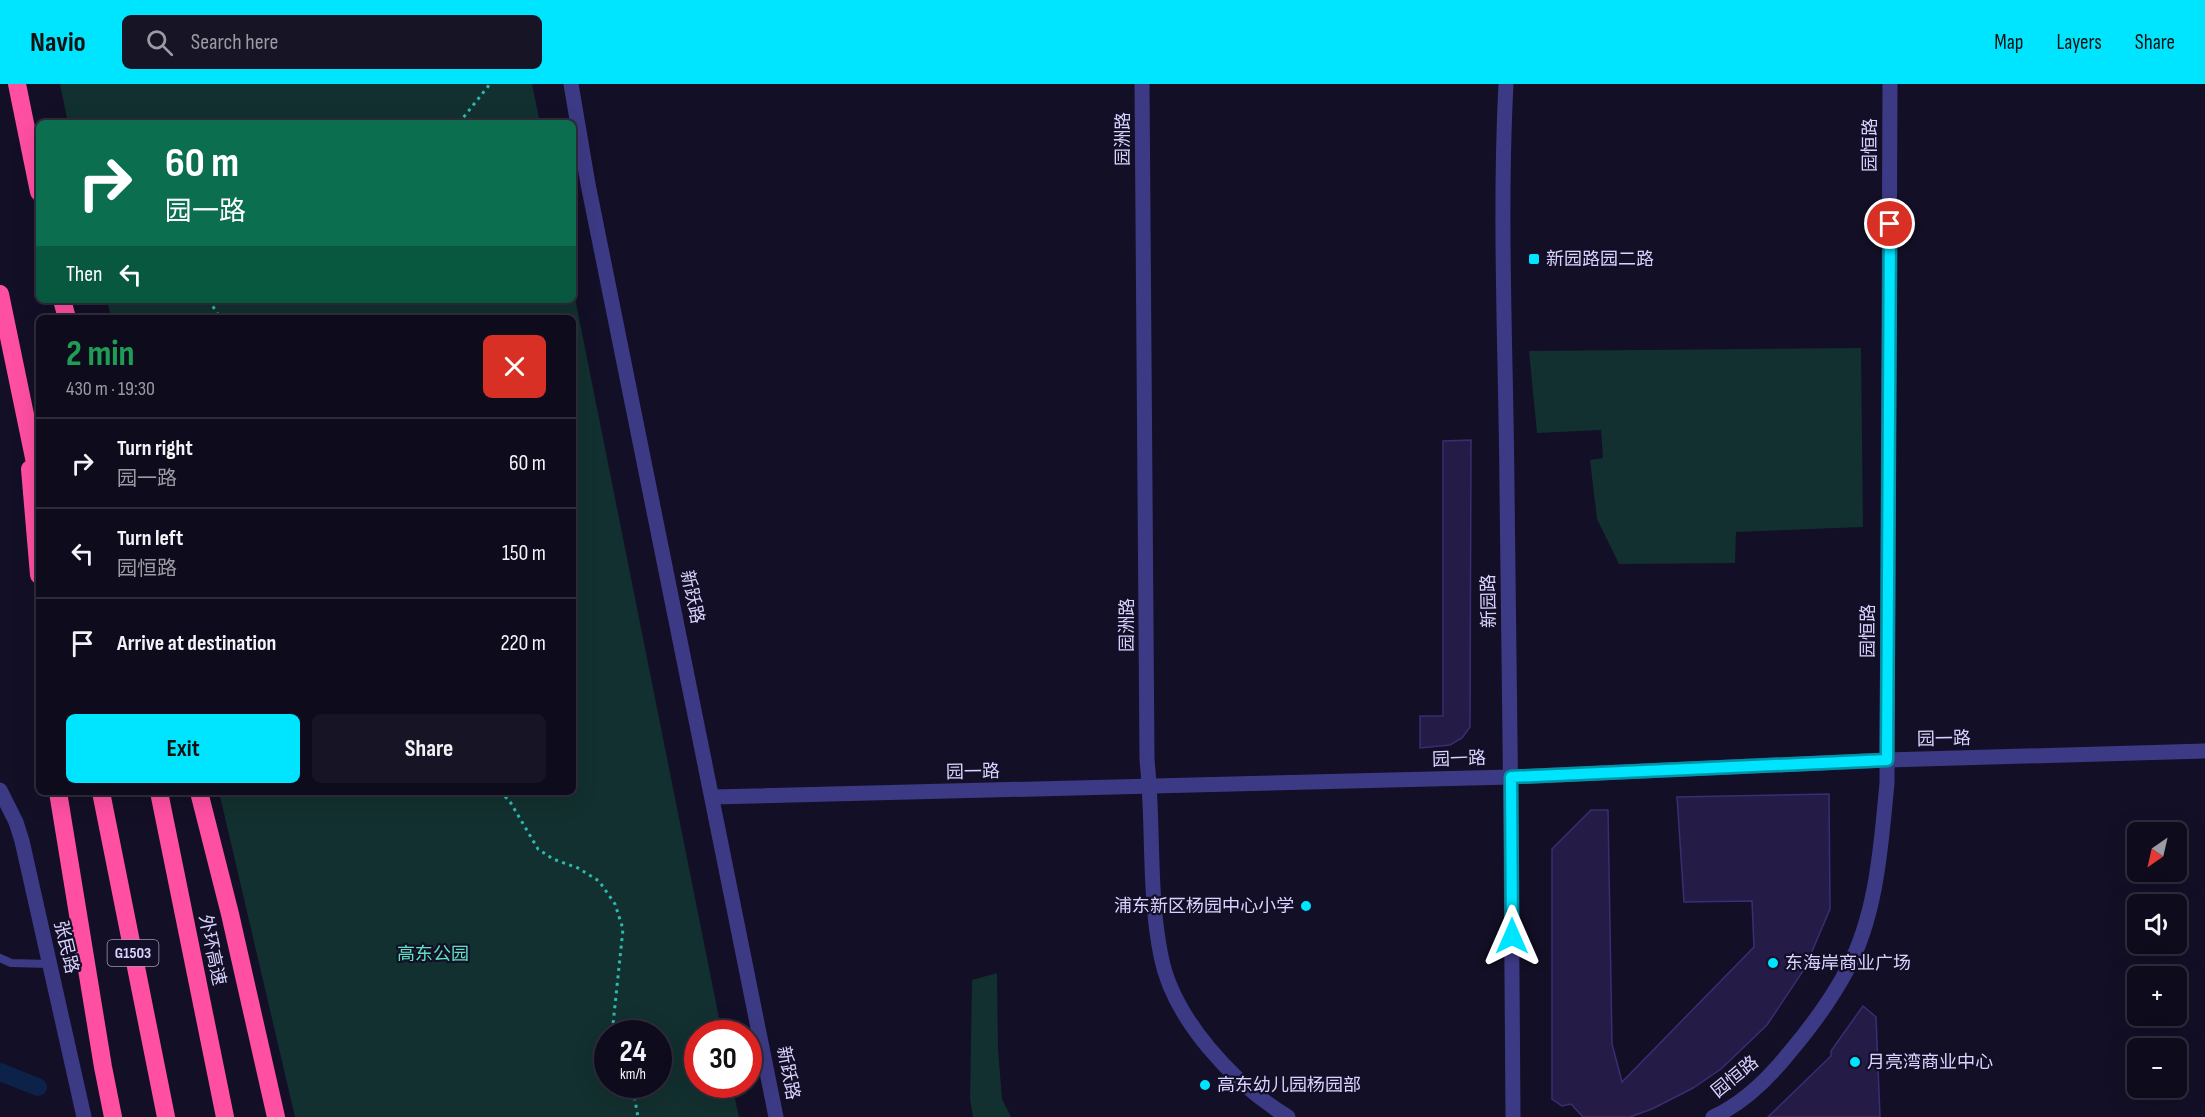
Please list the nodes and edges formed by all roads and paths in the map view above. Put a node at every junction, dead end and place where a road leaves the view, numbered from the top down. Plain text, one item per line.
1 (17, 84) edge
2 (490, 84) edge
3 (570, 84) edge
4 (1142, 84) edge
5 (1506, 84) edge
6 (1890, 84) edge
7 (461, 120) edge
8 (36, 177) edge
9 (0, 294) edge
10 (24, 410) junction
11 (36, 468) edge
12 (36, 542) edge
13 (2205, 751) edge
14 (1887, 760) junction
15 (1511, 777) junction
16 (1150, 788) junction
17 (0, 790) edge
18 (58, 795) edge
19 (102, 795) edge
20 (160, 795) edge
21 (200, 795) edge
22 (502, 795) edge
23 (713, 797) junction
24 (0, 958) edge
25 (50, 964) junction
26 (613, 1020) edge
27 (635, 1098) edge
28 (223, 1110) edge
29 (166, 1116) edge
30 (84, 1117) edge
31 (113, 1117) edge
32 (276, 1117) edge
33 (638, 1117) edge
34 (776, 1117) edge
35 (1288, 1117) edge
36 (1513, 1117) edge
37 (1713, 1117) edge

1 - 8 highway
2 - 7 path
3 - 23 street, 新跃路
4 - 16 street, 园洲路
5 - 15 street, 新园路
6 - 14 street, 园恒路
9 - 10 highway
10 - 11 highway
10 - 12 highway
13 - 14 street, 园一路
14 - 15 street, 园一路
14 - 37 street, 园恒路
15 - 16 street, 园一路
15 - 36 street, 新园路
16 - 23 street, 园一路
16 - 35 street, 园洲路
17 - 25 street, 张民路
18 - 31 highway
19 - 29 highway, G1503
20 - 28 highway, 外环高速
21 - 32 highway
22 - 26 path
23 - 34 street, 新跃路
24 - 25 lane
25 - 30 street, 张民路
27 - 33 path

